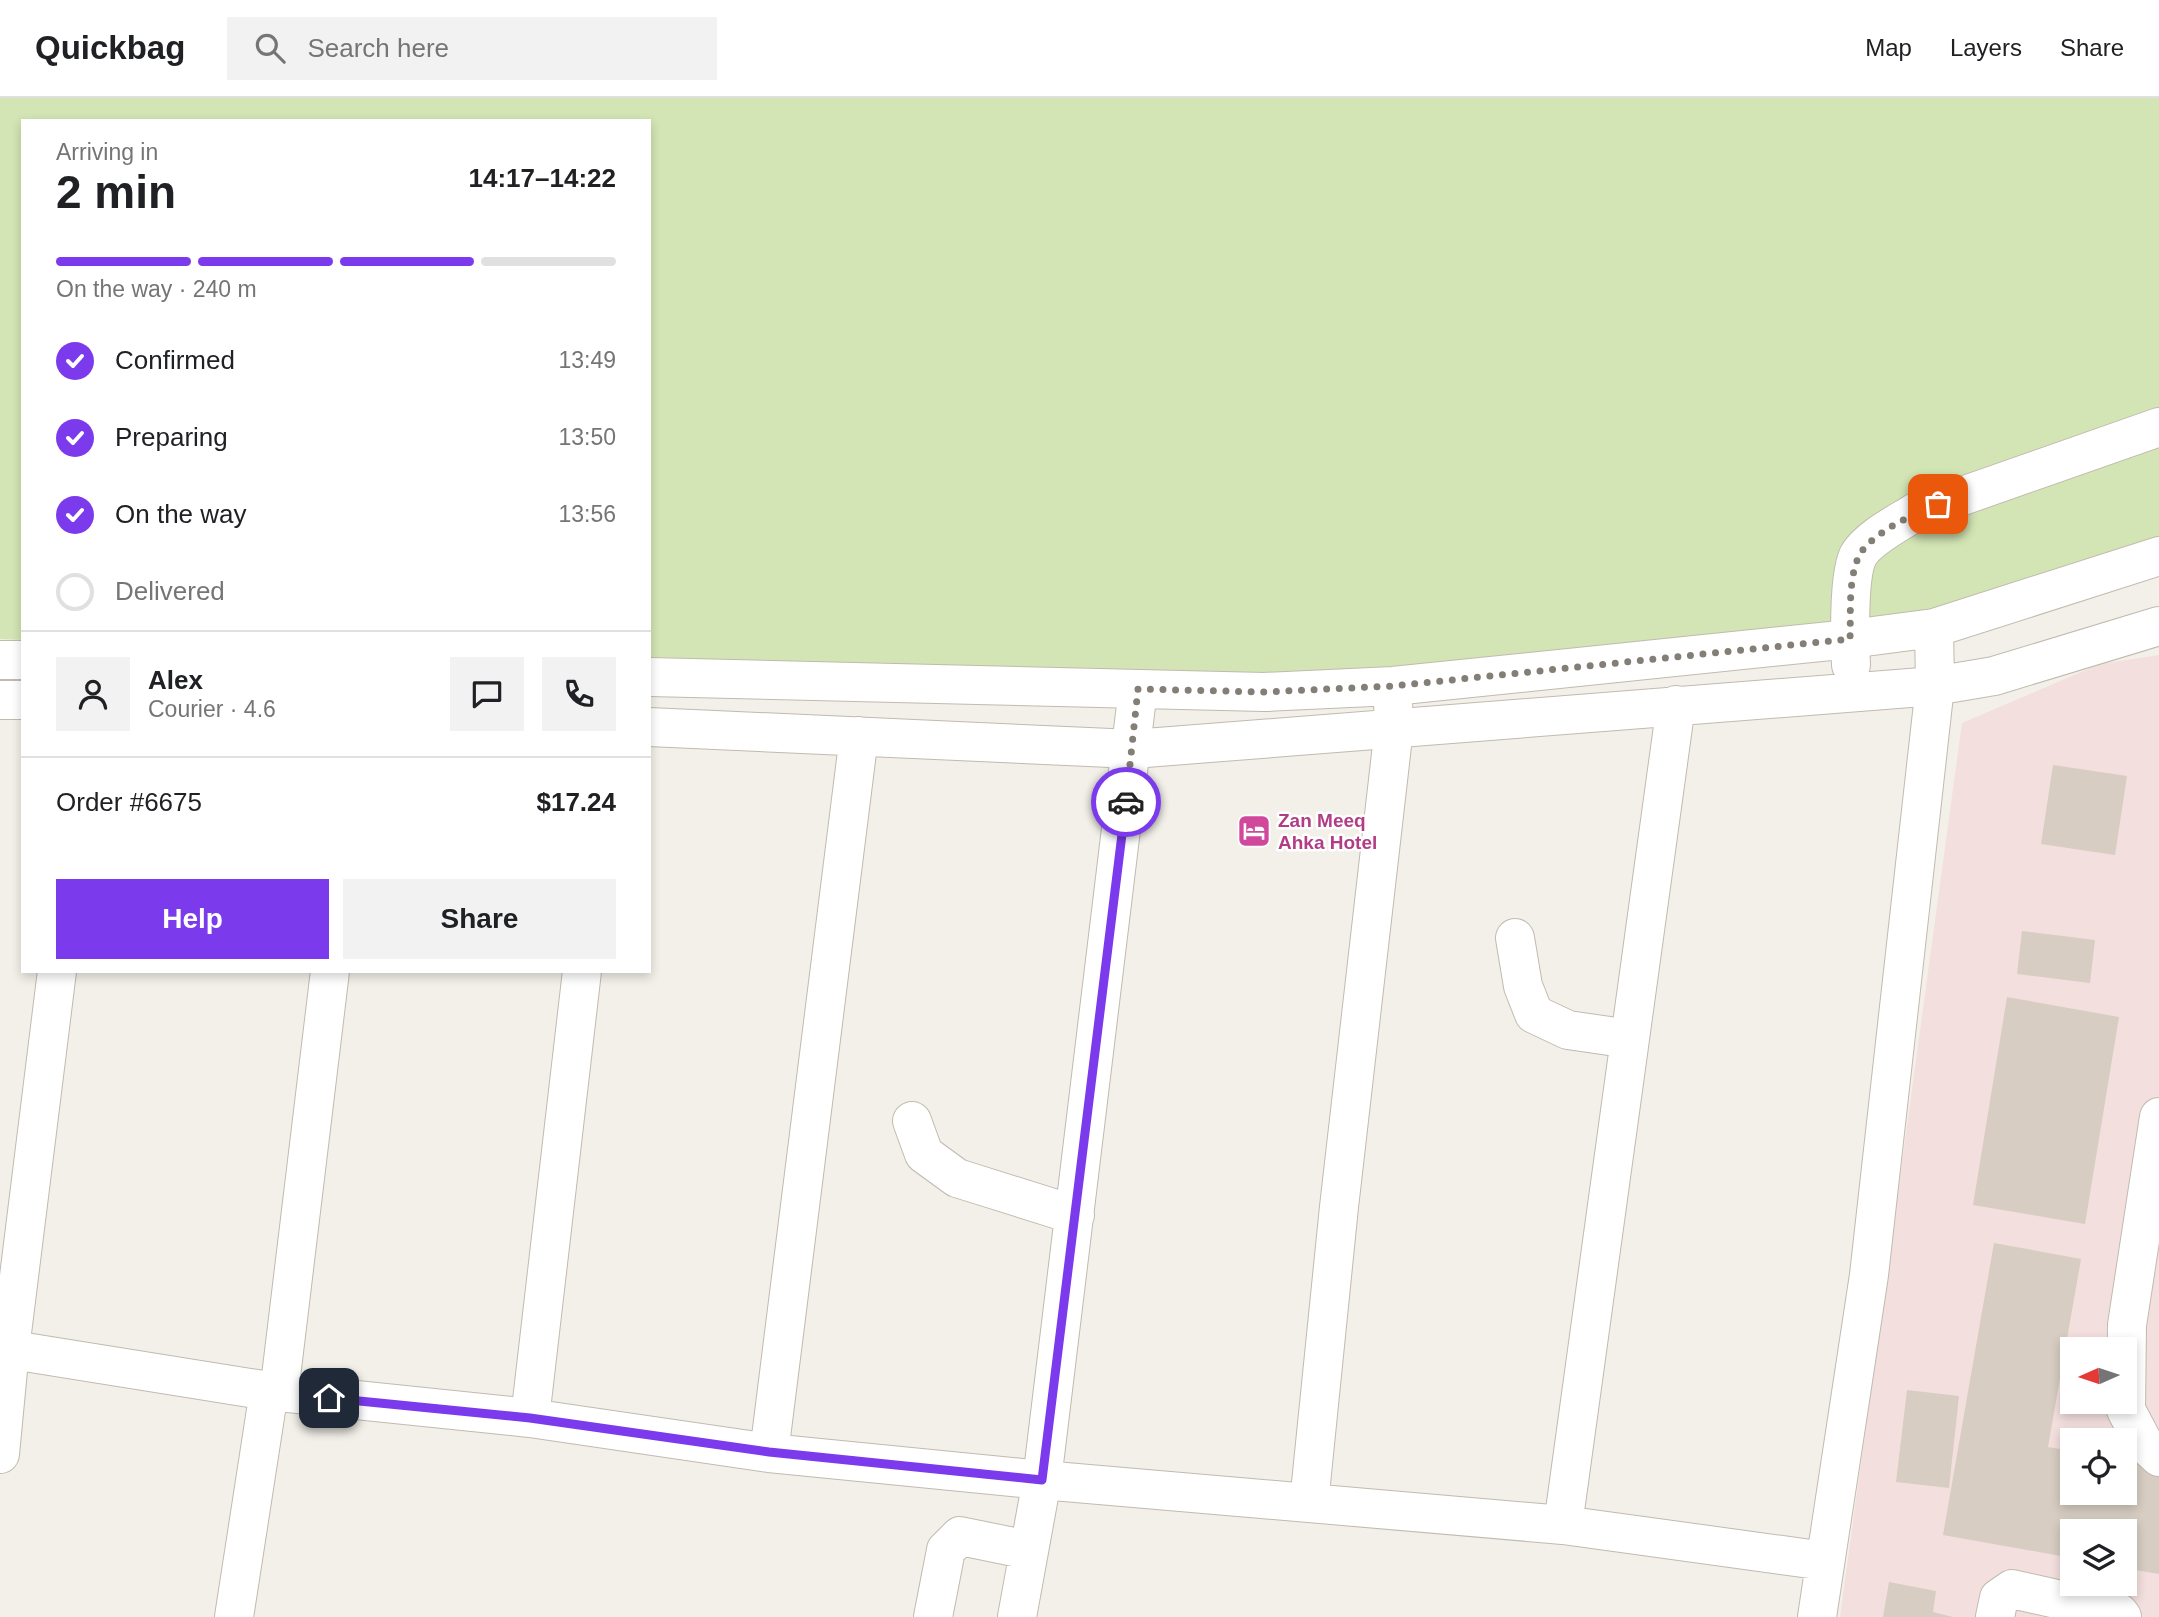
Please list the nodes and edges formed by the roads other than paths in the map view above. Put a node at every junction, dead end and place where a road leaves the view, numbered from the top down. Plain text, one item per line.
1 (2159, 427) edge
2 (2159, 556) edge
3 (2159, 626) edge
4 (1934, 628) junction
5 (1850, 639) junction
6 (0, 660) edge
7 (21, 660) edge
8 (651, 677) edge
9 (1393, 686) junction
10 (1935, 686) junction
11 (1138, 689) junction
12 (1853, 692) junction
13 (0, 700) edge
14 (21, 700) edge
15 (1676, 705) junction
16 (651, 727) edge
17 (1394, 728) junction
18 (859, 736) junction
19 (1133, 749) junction
20 (1515, 938) dead end
21 (57, 973) edge
22 (330, 973) edge
23 (582, 973) edge
24 (1630, 1039) junction
25 (2159, 1117) edge
26 (912, 1121) dead end
27 (1075, 1215) junction
28 (2150, 1262) edge
29 (5, 1349) edge
30 (274, 1392) junction
31 (530, 1418) junction
32 (769, 1452) junction
33 (0, 1454) edge
34 (2159, 1457) edge
35 (1042, 1480) junction
36 (1309, 1503) junction
37 (1563, 1525) junction
38 (1028, 1550) junction
39 (1825, 1561) junction
40 (234, 1617) edge
41 (933, 1617) edge
42 (1017, 1617) edge
43 (1817, 1617) edge
44 (1995, 1617) edge
45 (2122, 1617) edge

1 - 5 street
2 - 4 street
3 - 10 street
4 - 5 street
4 - 10 street
5 - 9 street
5 - 12 street
6 - 7 street
8 - 11 street
9 - 11 street
9 - 17 street
10 - 12 street
10 - 39 street
11 - 19 street
12 - 15 street
13 - 14 street
15 - 17 street
15 - 24 street
16 - 18 street
17 - 19 street
17 - 36 street
18 - 19 street
18 - 32 street
19 - 27 street
20 - 24 street
21 - 29 street
22 - 30 street
23 - 31 street
24 - 37 street
25 - 28 street
26 - 27 street
27 - 35 street
28 - 34 street
29 - 30 street
29 - 33 street
30 - 31 street
30 - 40 street
31 - 32 street
32 - 35 street
35 - 36 street
35 - 38 street
36 - 37 street
37 - 39 street
38 - 41 street
38 - 42 street
39 - 43 street
44 - 45 street

